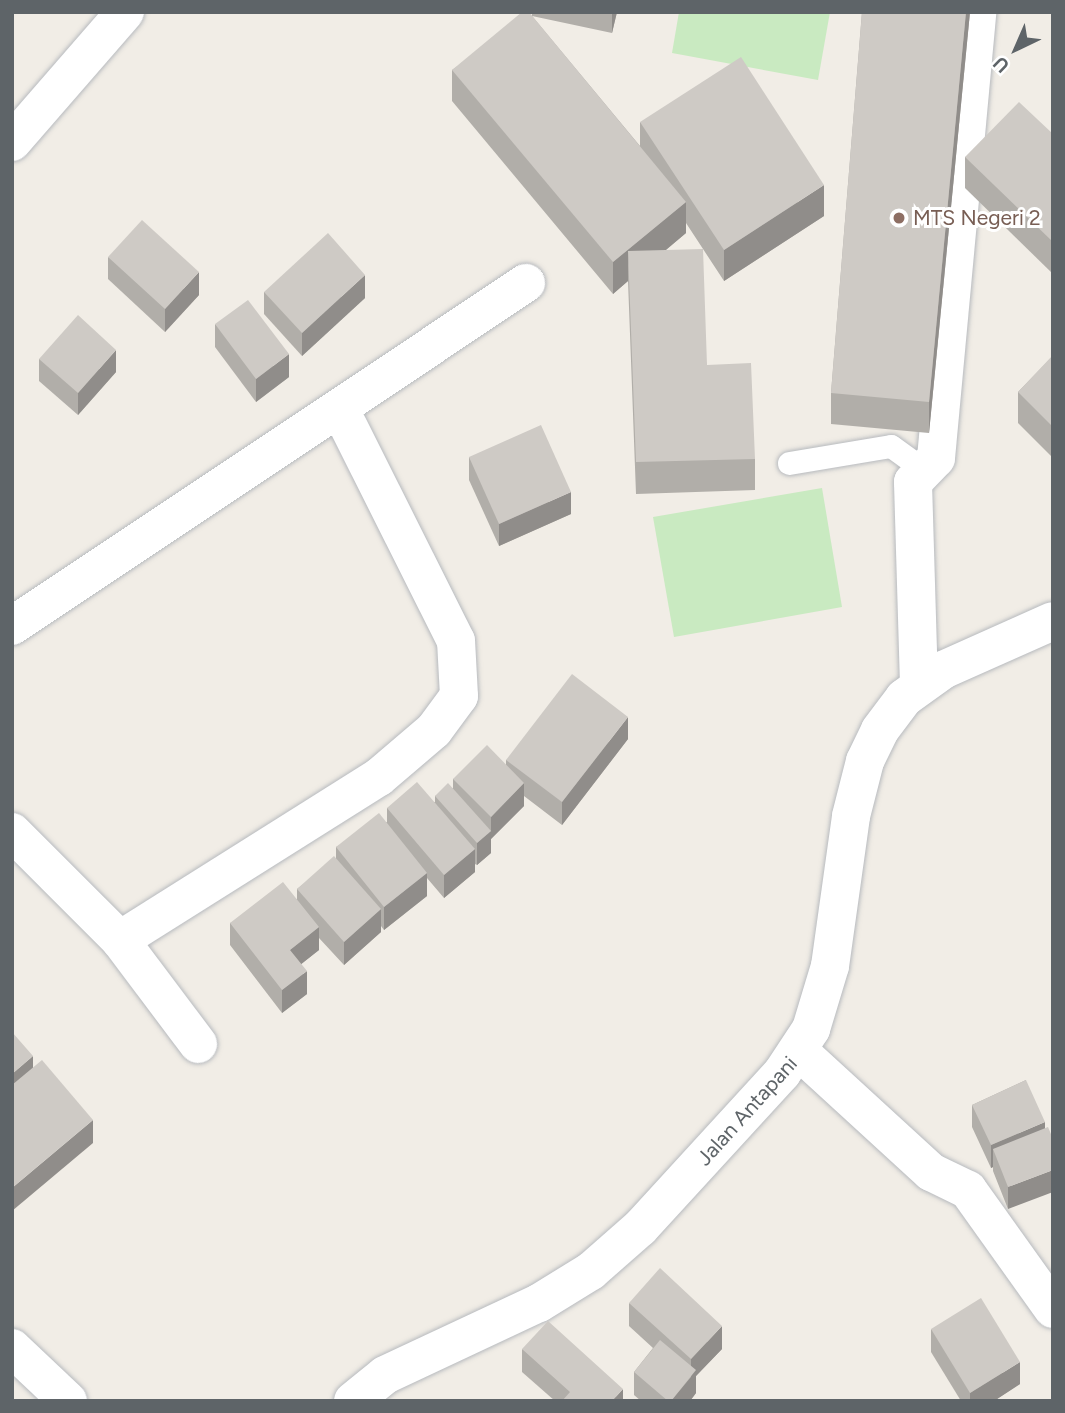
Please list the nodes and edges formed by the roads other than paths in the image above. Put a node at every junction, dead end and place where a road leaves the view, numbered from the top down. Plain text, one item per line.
1 (125, 12) edge
2 (977, 12) edge
3 (12, 142) edge
4 (526, 283) dead end
5 (340, 410) junction
6 (789, 463) dead end
7 (913, 482) junction
8 (1053, 621) edge
9 (12, 626) edge
10 (919, 685) junction
11 (12, 832) edge
12 (120, 940) junction
13 (198, 1044) dead end
14 (800, 1052) junction
15 (1053, 1309) edge
16 (12, 1348) edge
17 (67, 1400) edge
18 (353, 1401) edge

1 - 3 street
2 - 7 street
4 - 5 street
5 - 9 street
5 - 12 street
6 - 7 lane
7 - 10 street
8 - 10 street, Jalan Antapani
10 - 14 street, Jalan Antapani
11 - 12 street
12 - 13 street
14 - 15 street
14 - 18 street, Jalan Antapani
16 - 17 street

